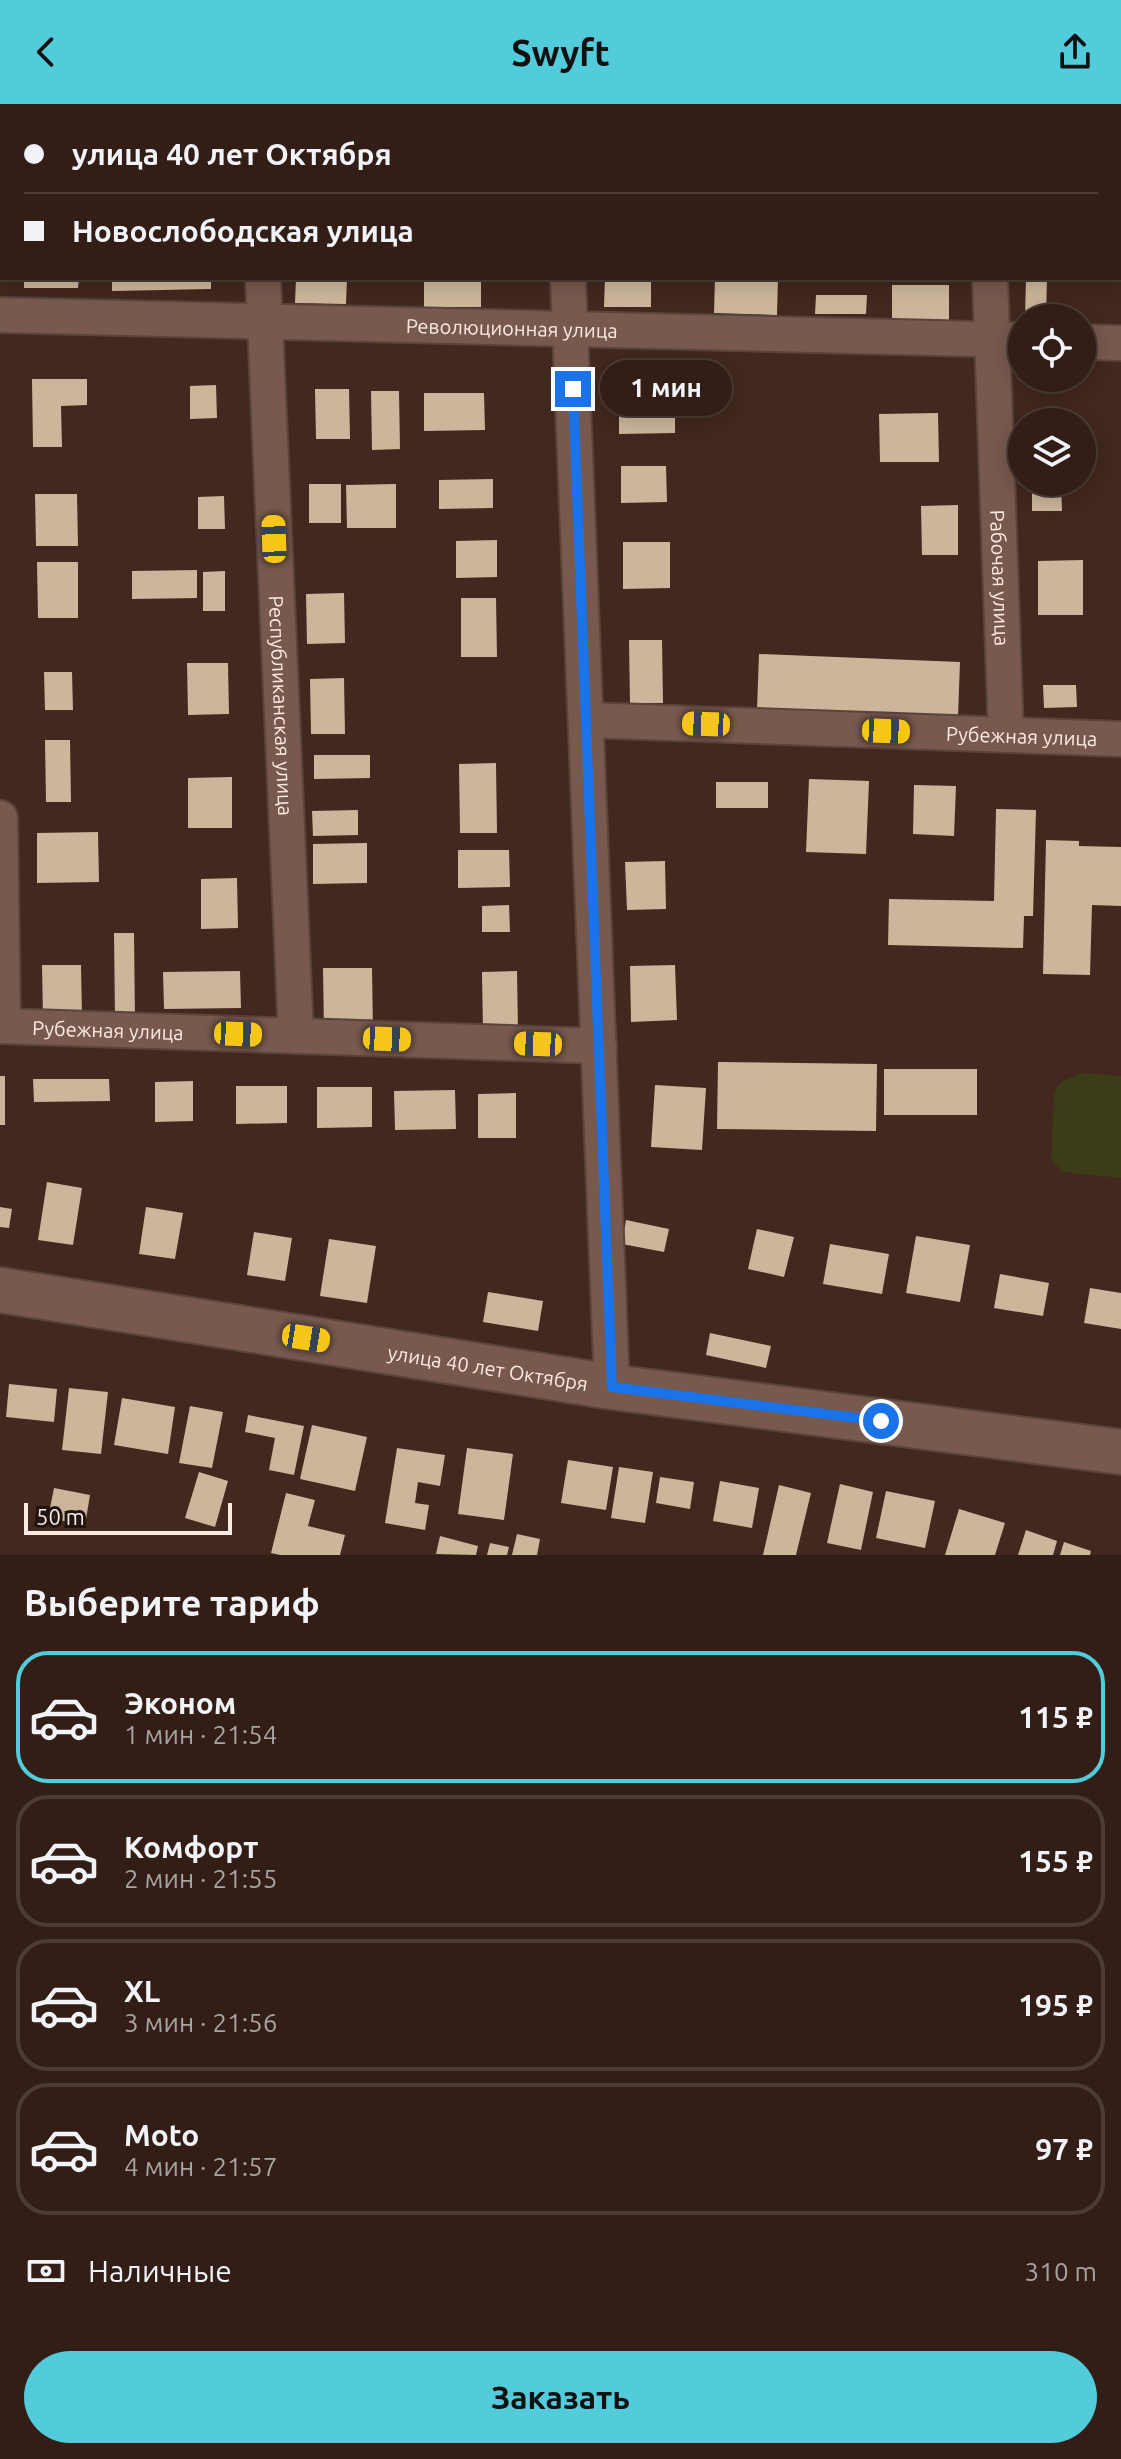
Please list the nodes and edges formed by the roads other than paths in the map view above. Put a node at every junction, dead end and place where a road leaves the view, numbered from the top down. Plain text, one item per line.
1 (263, 280) edge
2 (568, 280) edge
3 (991, 280) edge
4 (0, 315) edge
5 (265, 321) junction
6 (570, 328) junction
7 (1007, 340) edge
8 (1096, 342) edge
9 (1121, 343) edge
10 (586, 720) junction
11 (1006, 735) junction
12 (1121, 739) edge
13 (0, 818) edge
14 (2, 1026) edge
15 (296, 1036) junction
16 (599, 1046) junction
17 (0, 1290) edge
18 (612, 1387) junction
19 (1121, 1452) edge

1 - 5 street, Республиканская улица
2 - 6 street
3 - 7 street, Рабочая улица
4 - 5 street, Революционная улица
5 - 6 street, Революционная улица
5 - 15 street, Республиканская улица
6 - 7 street, Революционная улица
6 - 10 street
7 - 11 street, Рабочая улица
8 - 9 street
10 - 11 street, Рубежная улица
10 - 16 street
11 - 12 street, Рубежная улица
13 - 14 street
14 - 15 street, Рубежная улица
15 - 16 street, Рубежная улица
16 - 18 street
17 - 18 street, улица 40 лет Октября
18 - 19 street, улица 40 лет Октября

